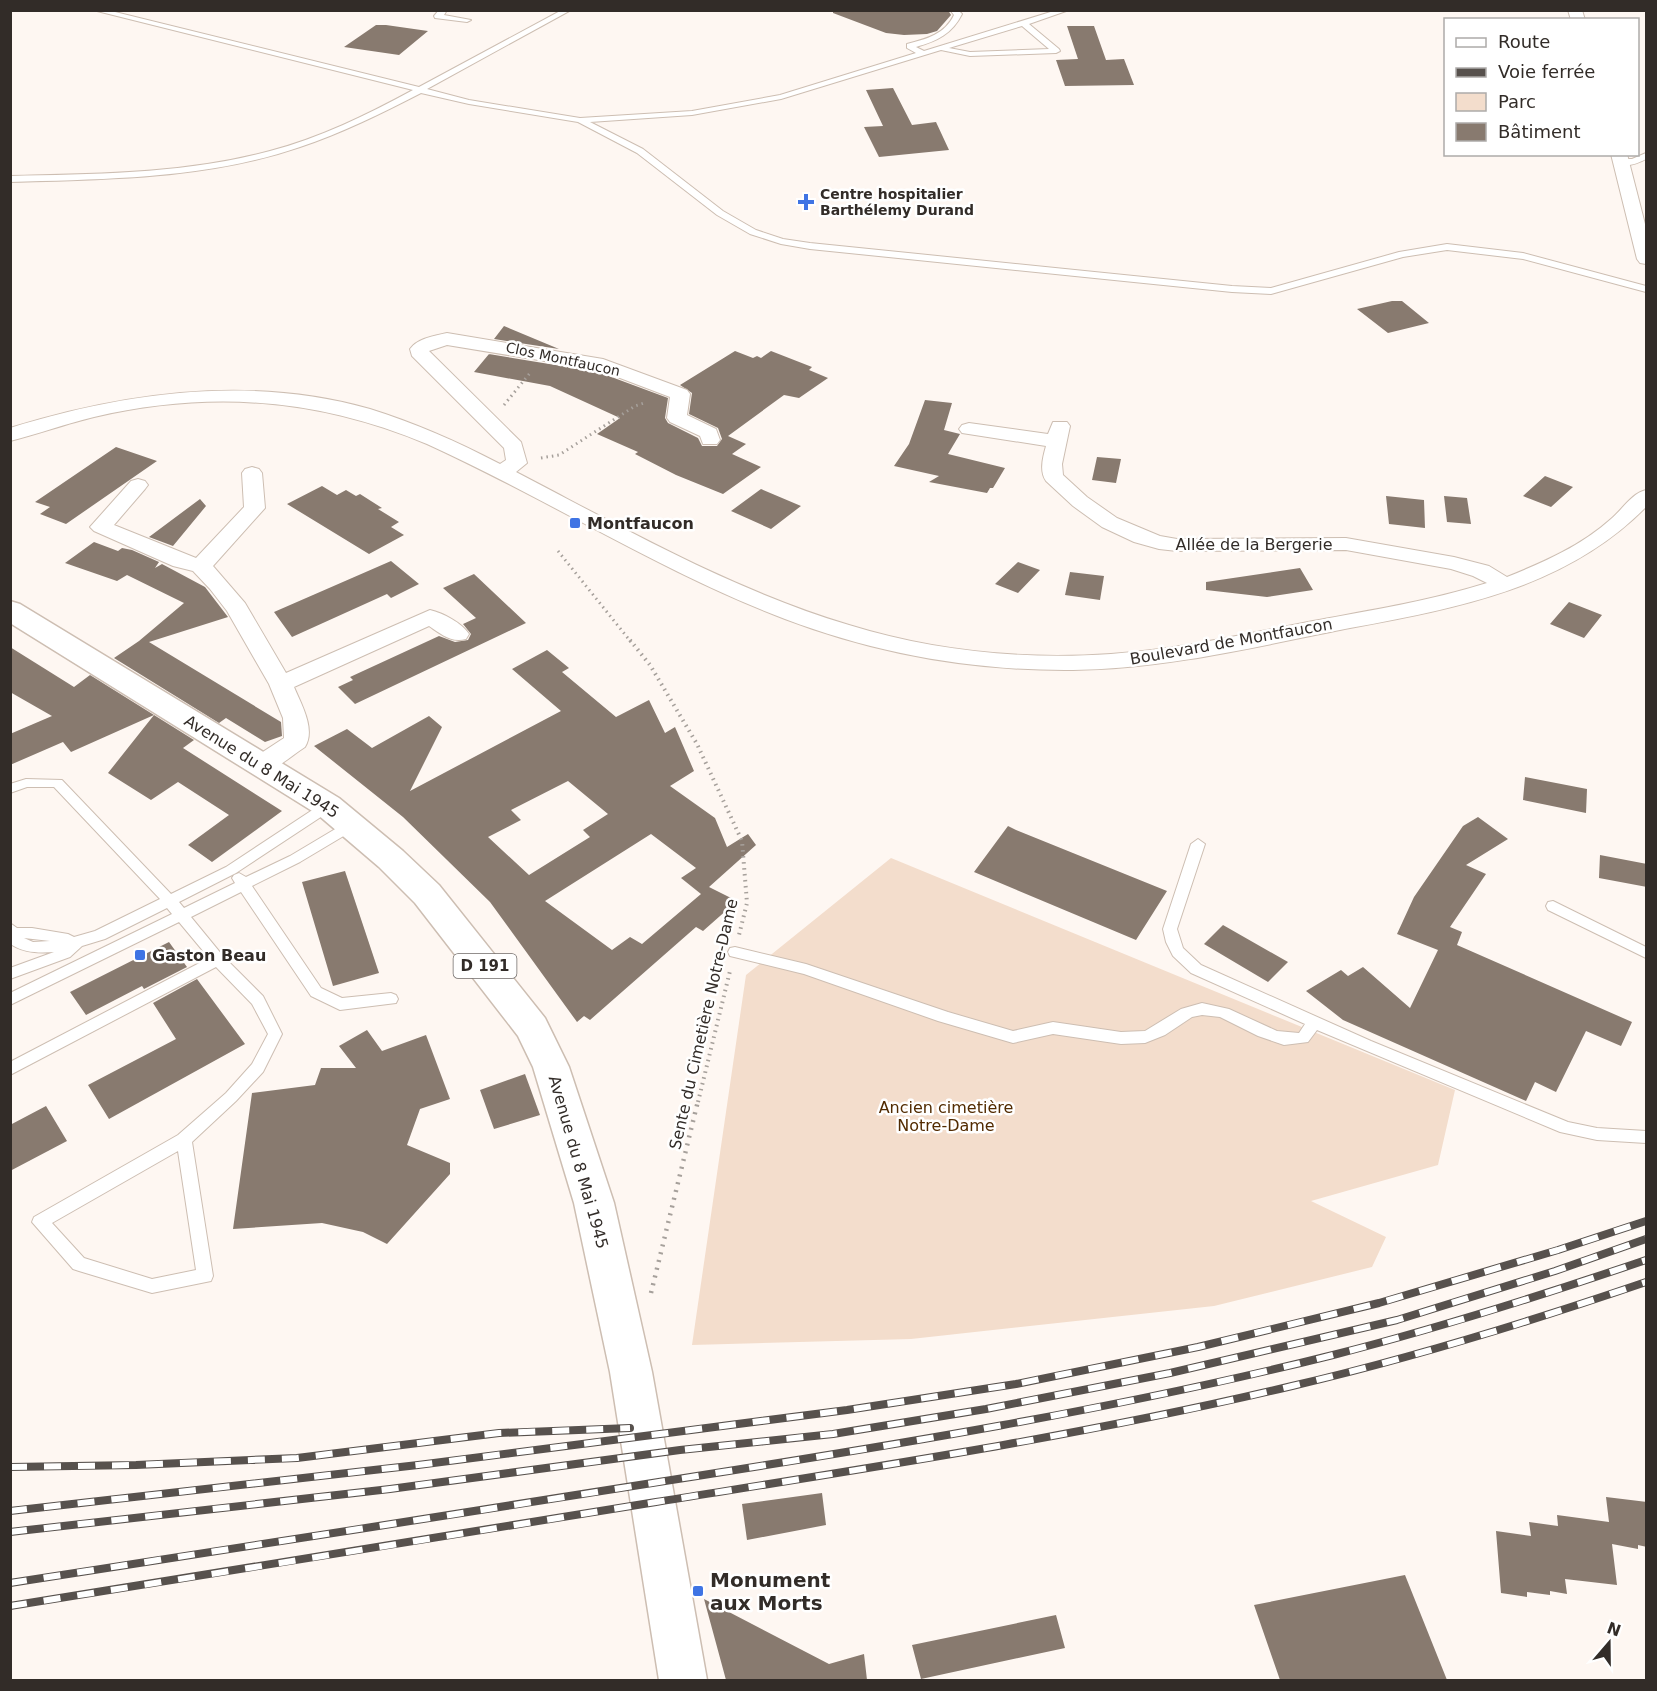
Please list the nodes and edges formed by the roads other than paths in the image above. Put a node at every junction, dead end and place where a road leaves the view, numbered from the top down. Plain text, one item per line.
1 (96, 10) edge
2 (444, 10) edge
3 (568, 10) edge
4 (954, 10) edge
5 (1066, 10) edge
6 (467, 20) dead end
7 (1023, 23) junction
8 (940, 49) junction
9 (923, 54) junction
10 (419, 90) junction
11 (580, 120) junction
12 (1647, 156) edge
13 (1620, 158) edge
14 (10, 179) edge
15 (1647, 260) edge
16 (1647, 289) edge
17 (969, 429) dead end
18 (10, 435) edge
19 (710, 440) dead end
20 (509, 467) junction
21 (252, 473) dead end
22 (138, 485) dead end
23 (1647, 496) edge
24 (201, 566) junction
25 (1506, 585) junction
26 (10, 610) edge
27 (458, 634) dead end
28 (281, 684) junction
29 (261, 765) junction
30 (10, 789) edge
31 (340, 816) junction
32 (1198, 844) dead end
33 (231, 870) junction
34 (244, 884) junction
35 (169, 900) junction
36 (1553, 906) dead end
37 (182, 914) junction
38 (12, 931) edge
39 (82, 942) junction
40 (735, 952) road end
41 (1647, 953) edge
42 (218, 960) junction
43 (10, 974) edge
44 (392, 999) dead end
45 (10, 1000) edge
46 (1315, 1022) junction
47 (10, 1069) edge
48 (1647, 1137) edge
49 (184, 1140) junction
50 (683, 1680) edge

1 - 10 lane
2 - 6 lane
3 - 10 lane
4 - 9 lane
5 - 7 lane
7 - 8 lane
7 - 8 lane
8 - 9 lane
9 - 11 lane
10 - 11 lane
10 - 14 lane
11 - 16 lane
12 - 13 lane
13 - 15 street
17 - 25 street, Allée de la Bergerie
18 - 20 street, Boulevard de Montfaucon
19 - 20 street, Clos Montfaucon
20 - 25 street, Boulevard de Montfaucon
21 - 24 street
22 - 24 street
23 - 25 street, Boulevard de Montfaucon
24 - 28 street
26 - 29 main road, Avenue du 8 Mai 1945 / D 191
27 - 28 street
28 - 29 street
29 - 31 main road, Avenue du 8 Mai 1945 / D 191
30 - 35 lane
31 - 33 lane
31 - 34 lane
31 - 50 main road, Avenue du 8 Mai 1945 / D 191
32 - 46 lane
33 - 34 lane
33 - 35 lane
34 - 37 lane
34 - 44 lane
35 - 37 lane
35 - 39 lane
36 - 41 lane
37 - 42 lane
37 - 45 lane
38 - 39 lane
39 - 43 lane
40 - 46 lane
42 - 47 lane
42 - 49 lane
46 - 48 lane
49 - 49 lane

